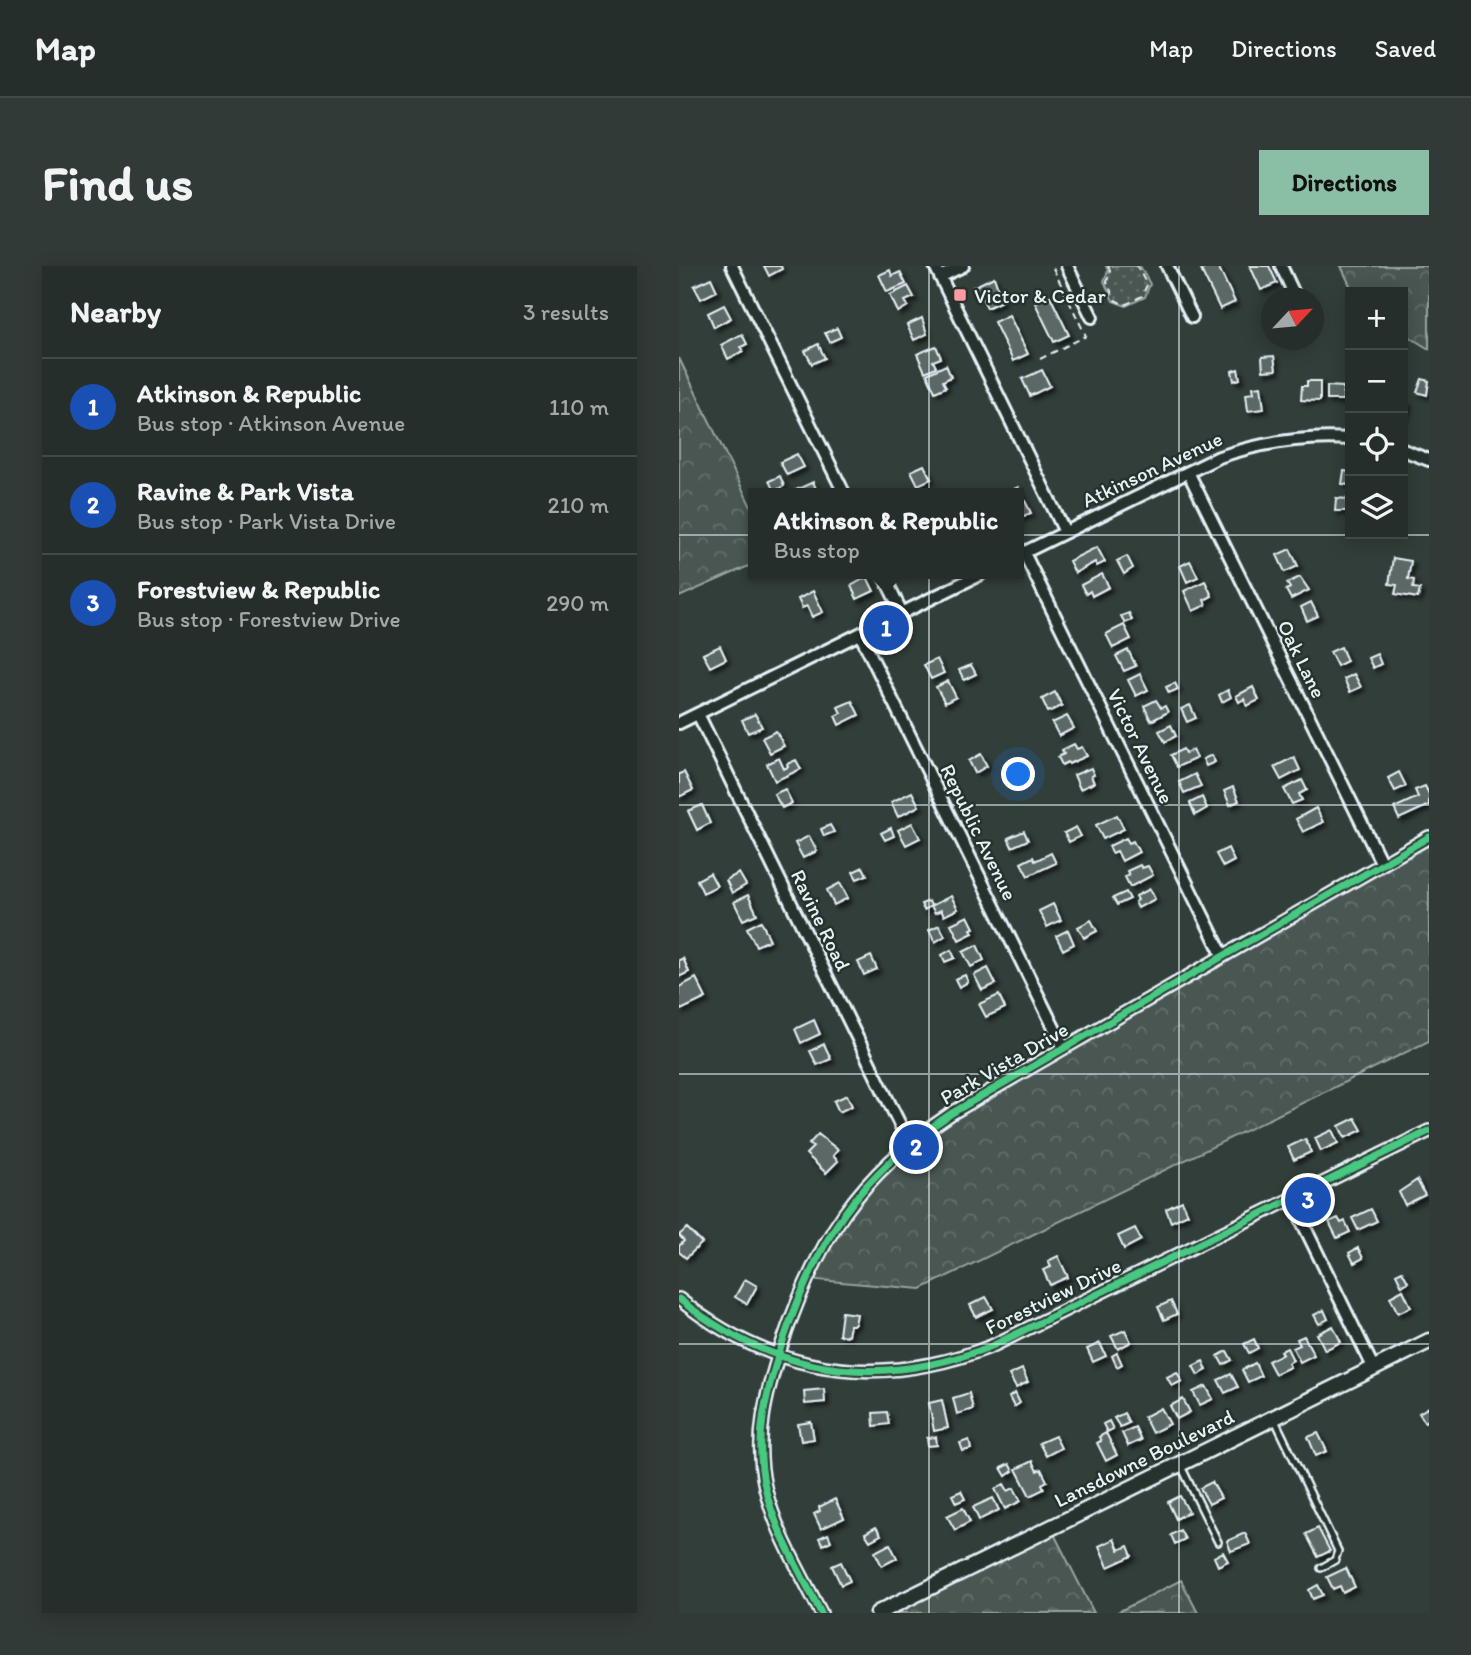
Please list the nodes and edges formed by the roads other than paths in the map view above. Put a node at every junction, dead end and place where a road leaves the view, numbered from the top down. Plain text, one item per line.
1 (732, 266) edge
2 (935, 266) edge
3 (963, 266) edge
4 (1067, 266) edge
5 (1167, 266) edge
6 (1281, 266) edge
7 (940, 277) junction
8 (1291, 287) edge
9 (1092, 317) dead end
10 (1192, 317) dead end
11 (1345, 439) edge
12 (1408, 452) edge
13 (1429, 460) edge
14 (1188, 472) junction
15 (842, 488) edge
16 (1065, 532) junction
17 (1024, 552) edge
18 (1024, 560) edge
19 (885, 579) edge
20 (971, 579) edge
21 (902, 613) junction
22 (860, 634) junction
23 (698, 714) junction
24 (679, 723) edge
25 (1429, 837) edge
26 (1382, 864) junction
27 (1223, 957) junction
28 (1064, 1048) junction
29 (1429, 1131) edge
30 (909, 1143) junction
31 (1291, 1199) junction
32 (679, 1299) edge
33 (1429, 1341) edge
34 (779, 1355) junction
35 (1374, 1369) junction
36 (1274, 1418) junction
37 (1180, 1464) junction
38 (1218, 1542) dead end
39 (1321, 1568) dead end
40 (821, 1613) edge
41 (878, 1613) edge

1 - 15 street
2 - 7 street
3 - 7 street
4 - 9 street
5 - 10 street
6 - 8 street
7 - 16 street
11 - 14 street, Atkinson Avenue
12 - 13 street
14 - 16 street, Atkinson Avenue
14 - 26 street, Oak Lane
16 - 17 street, Atkinson Avenue
18 - 27 street, Victor Avenue
19 - 21 street
20 - 21 street
21 - 22 street
22 - 23 street
22 - 28 street, Republic Avenue
23 - 24 street
23 - 30 street, Ravine Road
25 - 26 street, Park Vista Drive
26 - 27 street, Park Vista Drive
27 - 28 street, Park Vista Drive
28 - 30 street, Park Vista Drive
29 - 31 street, Forestview Drive
30 - 34 street, Park Vista Drive
31 - 34 street, Forestview Drive
31 - 35 street
32 - 34 street, Forestview Drive
33 - 35 street, Lansdowne Boulevard
34 - 40 street, Park Vista Drive
35 - 36 street, Lansdowne Boulevard
36 - 37 street, Lansdowne Boulevard
36 - 39 lane
37 - 38 lane
37 - 41 street, Lansdowne Boulevard

